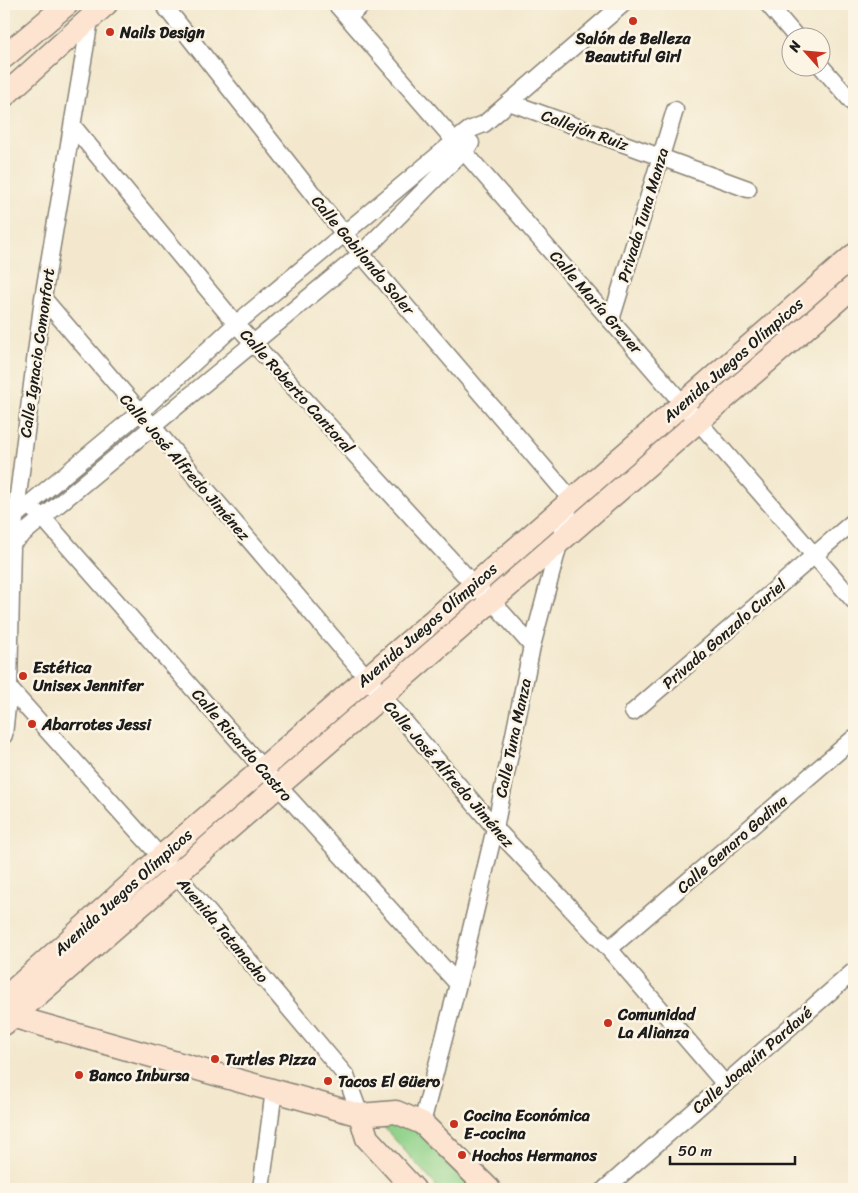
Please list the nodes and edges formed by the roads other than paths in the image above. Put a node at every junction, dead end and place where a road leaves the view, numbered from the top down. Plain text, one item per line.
1 (67, 4) edge
2 (163, 4) edge
3 (336, 4) edge
4 (363, 4) edge
5 (623, 4) edge
6 (768, 4) edge
7 (97, 8) edge
8 (348, 17) junction
9 (788, 28) edge
10 (4, 57) edge
11 (830, 76) edge
12 (4, 96) edge
13 (509, 102) junction
14 (854, 104) edge
15 (674, 110) dead end
16 (73, 126) junction
17 (460, 146) junction
18 (661, 158) junction
19 (748, 189) dead end
20 (345, 235) junction
21 (361, 254) junction
22 (854, 255) edge
23 (854, 286) edge
24 (43, 298) junction
25 (611, 320) junction
26 (236, 324) junction
27 (253, 343) junction
28 (683, 402) junction
29 (139, 414) junction
30 (699, 420) junction
31 (152, 428) junction
32 (571, 499) junction
33 (22, 510) junction
34 (44, 519) junction
35 (854, 521) edge
36 (559, 542) junction
37 (12, 543) junction
38 (815, 555) junction
39 (473, 584) junction
40 (492, 601) junction
41 (854, 601) edge
42 (532, 646) junction
43 (366, 678) junction
44 (9, 688) junction
45 (382, 696) junction
46 (633, 712) dead end
47 (4, 735) edge
48 (854, 738) edge
49 (262, 768) junction
50 (278, 786) junction
51 (495, 828) junction
52 (160, 857) junction
53 (177, 874) junction
54 (609, 949) junction
55 (854, 971) edge
56 (458, 984) junction
57 (6, 1013) edge
58 (726, 1084) junction
59 (274, 1090) junction
60 (360, 1116) junction
61 (422, 1123) junction
62 (260, 1189) edge
63 (414, 1189) edge
64 (489, 1189) edge
65 (605, 1189) edge

1 - 10 street
2 - 20 street, Calle Gabilondo Soler
3 - 8 street, Calle María Grever
4 - 8 street
5 - 13 street
6 - 9 street
7 - 12 street
7 - 16 street, Calle Ignacio Comonfort
8 - 17 street, Calle María Grever
11 - 14 street
13 - 17 street
13 - 18 street, Callejón Ruiz
15 - 18 street, Privada Tuna Manza
16 - 24 street, Calle Ignacio Comonfort
16 - 26 street, Calle Roberto Cantoral
17 - 20 street
17 - 21 street
17 - 25 street, Calle María Grever
18 - 19 street, Callejón Ruiz
18 - 25 street, Privada Tuna Manza
20 - 21 street, Calle Gabilondo Soler
20 - 26 street
21 - 27 street
21 - 32 street, Calle Gabilondo Soler
22 - 28 street, Avenida Juegos Olímpicos
23 - 30 street, Avenida Juegos Olímpicos
24 - 29 street, Calle José Alfredo Jiménez
24 - 33 street, Calle Ignacio Comonfort
25 - 28 street, Calle María Grever
26 - 27 street, Calle Roberto Cantoral
26 - 29 street
27 - 31 street
27 - 39 street, Calle Roberto Cantoral
28 - 30 street, Calle María Grever
28 - 32 street, Avenida Juegos Olímpicos
29 - 31 street, Calle José Alfredo Jiménez
29 - 33 street
30 - 36 street, Avenida Juegos Olímpicos
30 - 38 street, Calle María Grever
31 - 34 street
31 - 43 street, Calle José Alfredo Jiménez
32 - 36 street, Calle Tuna Manza
32 - 39 street, Avenida Juegos Olímpicos
33 - 34 street, Calle Ricardo Castro
33 - 37 street, Calle Ignacio Comonfort
34 - 37 street
34 - 49 street, Calle Ricardo Castro
35 - 38 street, Privada Gonzalo Curiel
36 - 40 street, Avenida Juegos Olímpicos
36 - 42 street, Calle Tuna Manza
37 - 44 street, Calle Ignacio Comonfort
38 - 41 street, Calle María Grever
38 - 46 street, Privada Gonzalo Curiel
39 - 40 street, Calle Roberto Cantoral
39 - 43 street, Avenida Juegos Olímpicos
40 - 42 street, Calle Roberto Cantoral
40 - 45 street, Avenida Juegos Olímpicos
42 - 51 street, Calle Tuna Manza
43 - 45 street, Calle José Alfredo Jiménez
43 - 49 street, Avenida Juegos Olímpicos
44 - 47 street, Calle Ignacio Comonfort
44 - 52 street, Avenida Tatanacho
45 - 50 street, Avenida Juegos Olímpicos
45 - 51 street, Calle José Alfredo Jiménez
48 - 54 street, Calle Genaro Godina
49 - 50 street, Calle Ricardo Castro
49 - 52 street, Avenida Juegos Olímpicos
50 - 53 street, Avenida Juegos Olímpicos
50 - 56 street, Calle Ricardo Castro
51 - 54 street, Calle José Alfredo Jiménez
51 - 56 street, Calle Tuna Manza
52 - 53 street, Avenida Tatanacho
52 - 57 street, Avenida Juegos Olímpicos
53 - 57 street, Avenida Juegos Olímpicos
53 - 60 street, Avenida Tatanacho
54 - 58 street, Calle José Alfredo Jiménez
55 - 58 street, Calle Joaquín Pardavé
56 - 61 street, Calle Tuna Manza
57 - 59 street
58 - 65 street, Calle Joaquín Pardavé
59 - 60 street
59 - 62 street
60 - 61 street
60 - 63 street, Avenida Tatanacho
61 - 64 street

